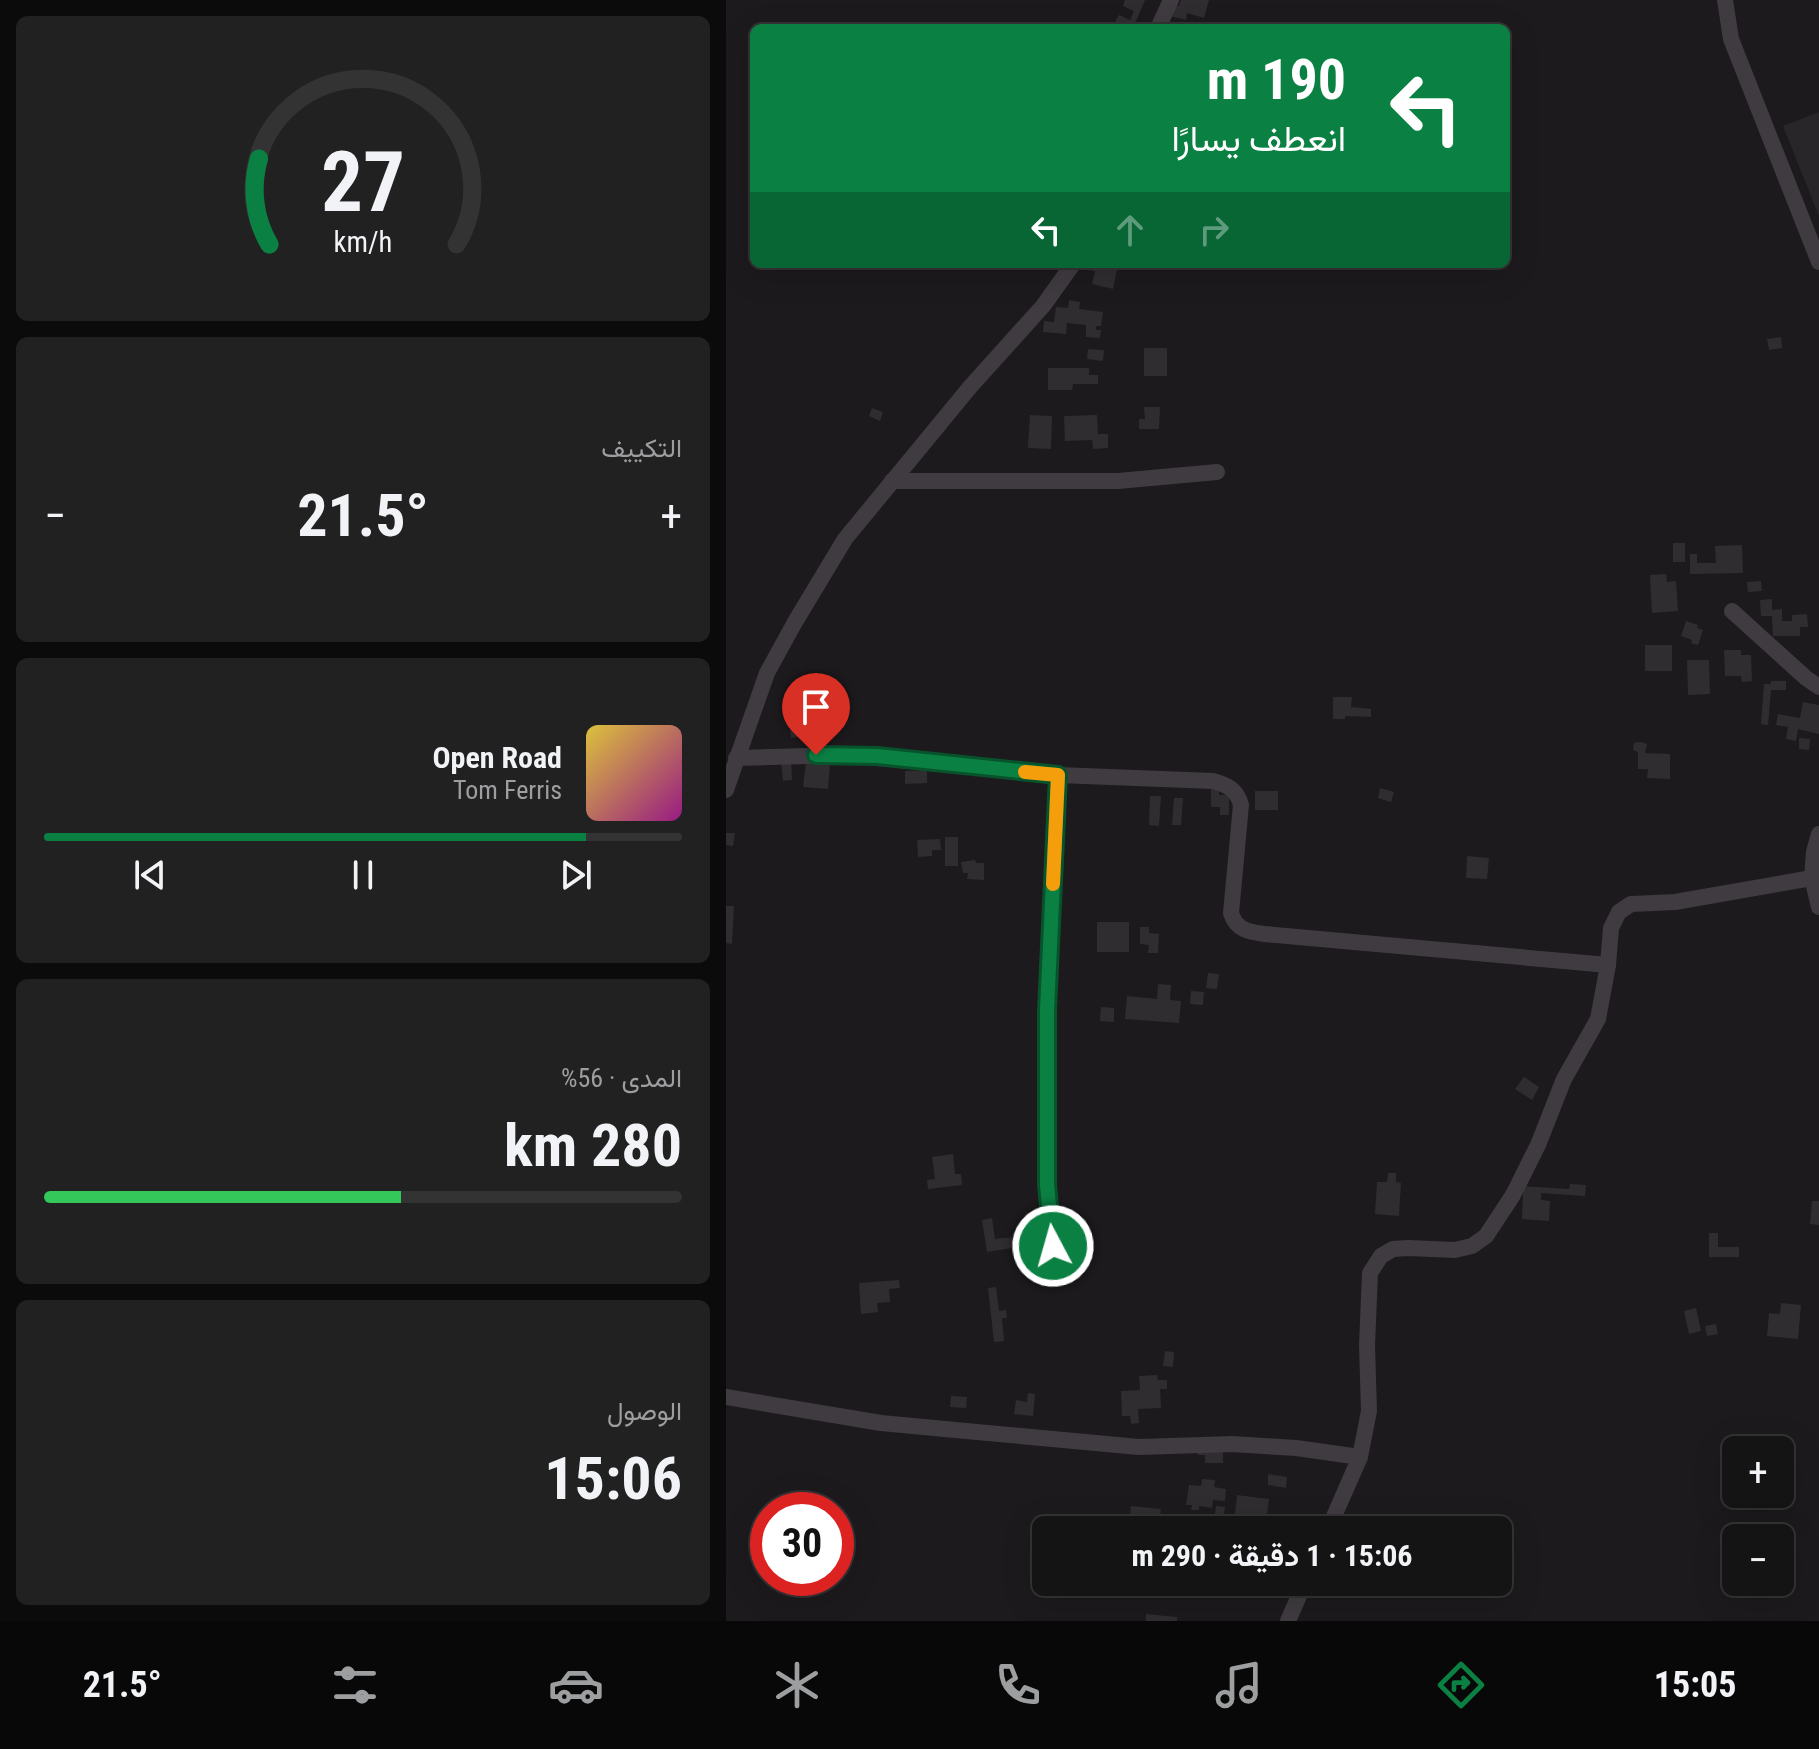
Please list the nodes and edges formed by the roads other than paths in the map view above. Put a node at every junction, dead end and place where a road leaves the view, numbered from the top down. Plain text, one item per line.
1 (1171, 0) edge
2 (1725, 0) edge
3 (1160, 24) edge
4 (1819, 262) edge
5 (1070, 268) edge
6 (1217, 472) dead end
7 (892, 481) junction
8 (1732, 611) dead end
9 (1819, 687) edge
10 (736, 758) junction
11 (1058, 775) junction
12 (726, 790) edge
13 (1819, 834) edge
14 (1812, 878) junction
15 (1819, 907) edge
16 (1608, 965) junction
17 (1057, 1276) dead end
18 (726, 1397) edge
19 (1360, 1457) junction
20 (1334, 1516) edge
21 (1299, 1596) edge
22 (1288, 1621) edge

1 - 3 street
2 - 4 street
5 - 7 street
6 - 7 street
7 - 10 street
8 - 9 street
10 - 11 street
10 - 12 street
11 - 16 street
11 - 17 street
13 - 14 street
14 - 15 street
14 - 16 street
16 - 19 street
18 - 19 street
19 - 20 street
21 - 22 street

